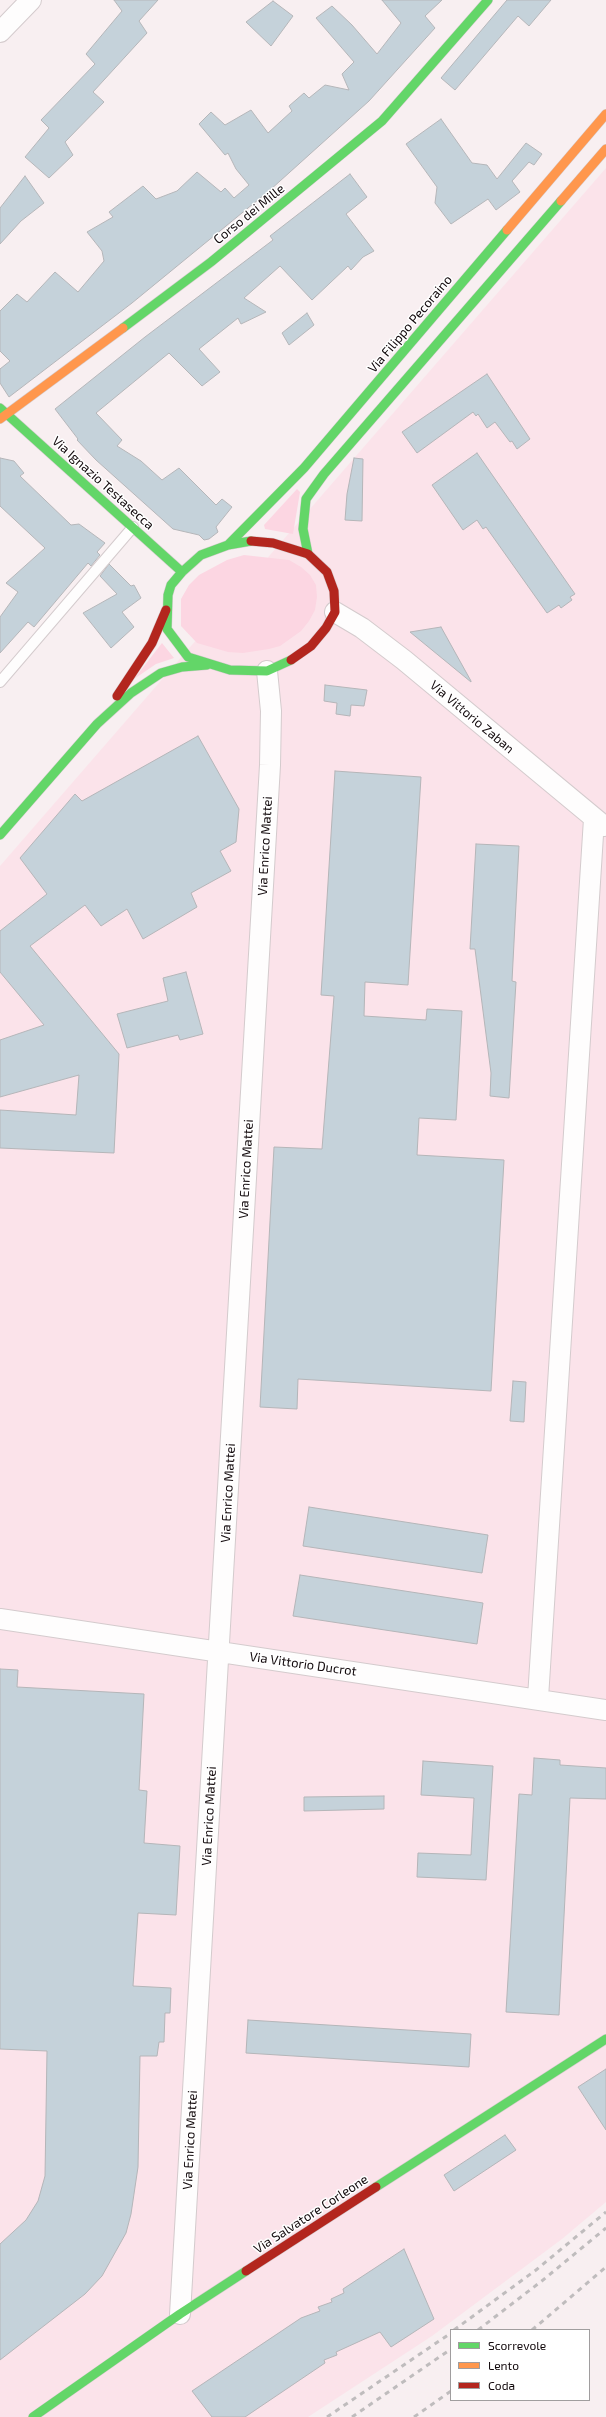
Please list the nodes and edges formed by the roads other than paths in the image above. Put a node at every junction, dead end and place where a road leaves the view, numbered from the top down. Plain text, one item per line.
1 (31, 0) edge
2 (488, 0) edge
3 (0, 32) edge
4 (606, 114) edge
5 (606, 149) edge
6 (2, 414) edge
7 (133, 527) junction
8 (228, 545) junction
9 (308, 554) junction
10 (182, 572) junction
11 (167, 609) junction
12 (335, 612) junction
13 (207, 666) junction
14 (267, 671) junction
15 (0, 682) edge
16 (97, 724) junction
17 (600, 823) edge
18 (0, 835) edge
19 (0, 1619) edge
20 (219, 1652) junction
21 (538, 1698) junction
22 (606, 1710) edge
23 (606, 2039) edge
24 (180, 2314) junction
25 (33, 2417) edge

1 - 3 street
2 - 6 street, Corso dei Mille
4 - 8 street, Via Filippo Pecoraino
5 - 9 street
6 - 7 street, Via Ignazio Testasecca
7 - 10 street, Via Ignazio Testasecca
7 - 15 lane
8 - 9 street
8 - 10 street
9 - 12 street
10 - 11 street
11 - 13 street
11 - 16 street
12 - 14 street
12 - 17 street, Via Vittorio Zaban
13 - 14 street
13 - 16 street
14 - 20 street, Via Enrico Mattei
16 - 18 street
17 - 21 street
19 - 20 street, Via Vittorio Ducrot
20 - 21 street, Via Vittorio Ducrot
20 - 24 street, Via Enrico Mattei
21 - 22 street, Via Vittorio Ducrot
23 - 24 street, Via Salvatore Corleone
24 - 25 street, Via Salvatore Corleone

